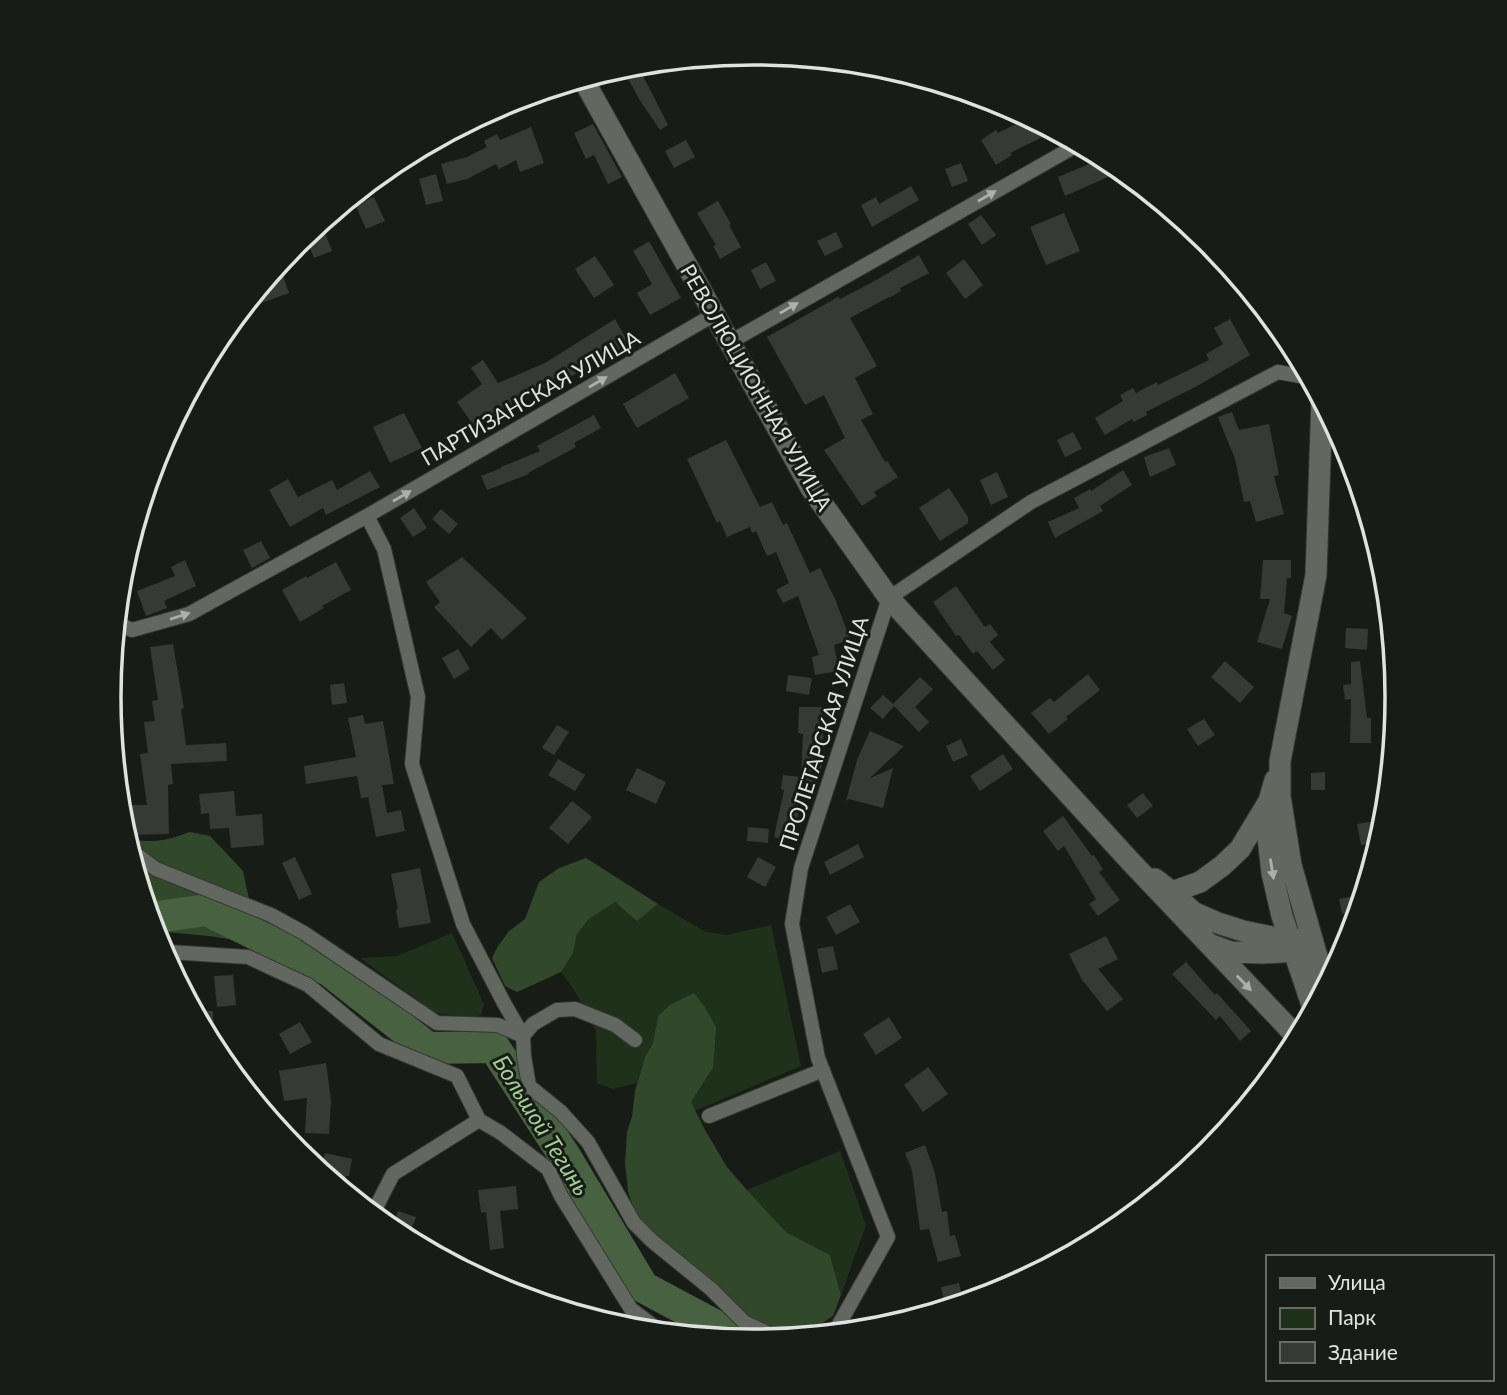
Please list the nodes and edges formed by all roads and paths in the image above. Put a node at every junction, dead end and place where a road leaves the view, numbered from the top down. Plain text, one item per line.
1 (587, 87) edge
2 (1069, 150) edge
3 (715, 314) junction
4 (730, 342) junction
5 (1298, 376) edge
6 (1321, 419) edge
7 (367, 516) junction
8 (889, 598) junction
9 (125, 627) edge
10 (1275, 799) junction
11 (141, 858) edge
12 (1131, 862) junction
13 (1172, 892) junction
14 (1298, 892) junction
15 (1207, 943) junction
16 (1292, 945) junction
17 (175, 953) edge
18 (1322, 975) edge
19 (1321, 977) edge
20 (1310, 998) edge
21 (1291, 1031) edge
22 (523, 1036) junction
23 (635, 1041) dead end
24 (823, 1070) junction
25 (709, 1116) dead end
26 (479, 1120) junction
27 (377, 1206) edge
28 (647, 1321) edge
29 (839, 1325) edge
30 (761, 1330) edge

1 - 3 street, РЕВОЛЮЦИОННАЯ УЛИЦА
4 -> 2 street
3 - 4 street, РЕВОЛЮЦИОННАЯ УЛИЦА
7 -> 3 street, ПАРТИЗАНСКАЯ УЛИЦА
4 - 8 street, РЕВОЛЮЦИОННАЯ УЛИЦА
5 - 8 street, ПРОЛЕТАРСКАЯ УЛИЦА
6 - 10 street
9 -> 7 street, ПАРТИЗАНСКАЯ УЛИЦА
7 - 22 street
8 - 12 street, РЕВОЛЮЦИОННАЯ УЛИЦА
8 - 24 street, ПРОЛЕТАРСКАЯ УЛИЦА
10 - 13 street
10 - 14 street
10 -> 16 street
11 - 22 street
12 - 13 street
12 - 15 street
13 - 16 street
14 - 16 street
14 - 18 street
15 - 16 street
15 -> 21 street
16 - 19 street
16 - 20 street
17 - 26 street
22 - 23 street
22 - 30 street
24 - 25 street
24 - 29 street, ПРОЛЕТАРСКАЯ УЛИЦА
26 - 27 street
26 - 28 street

